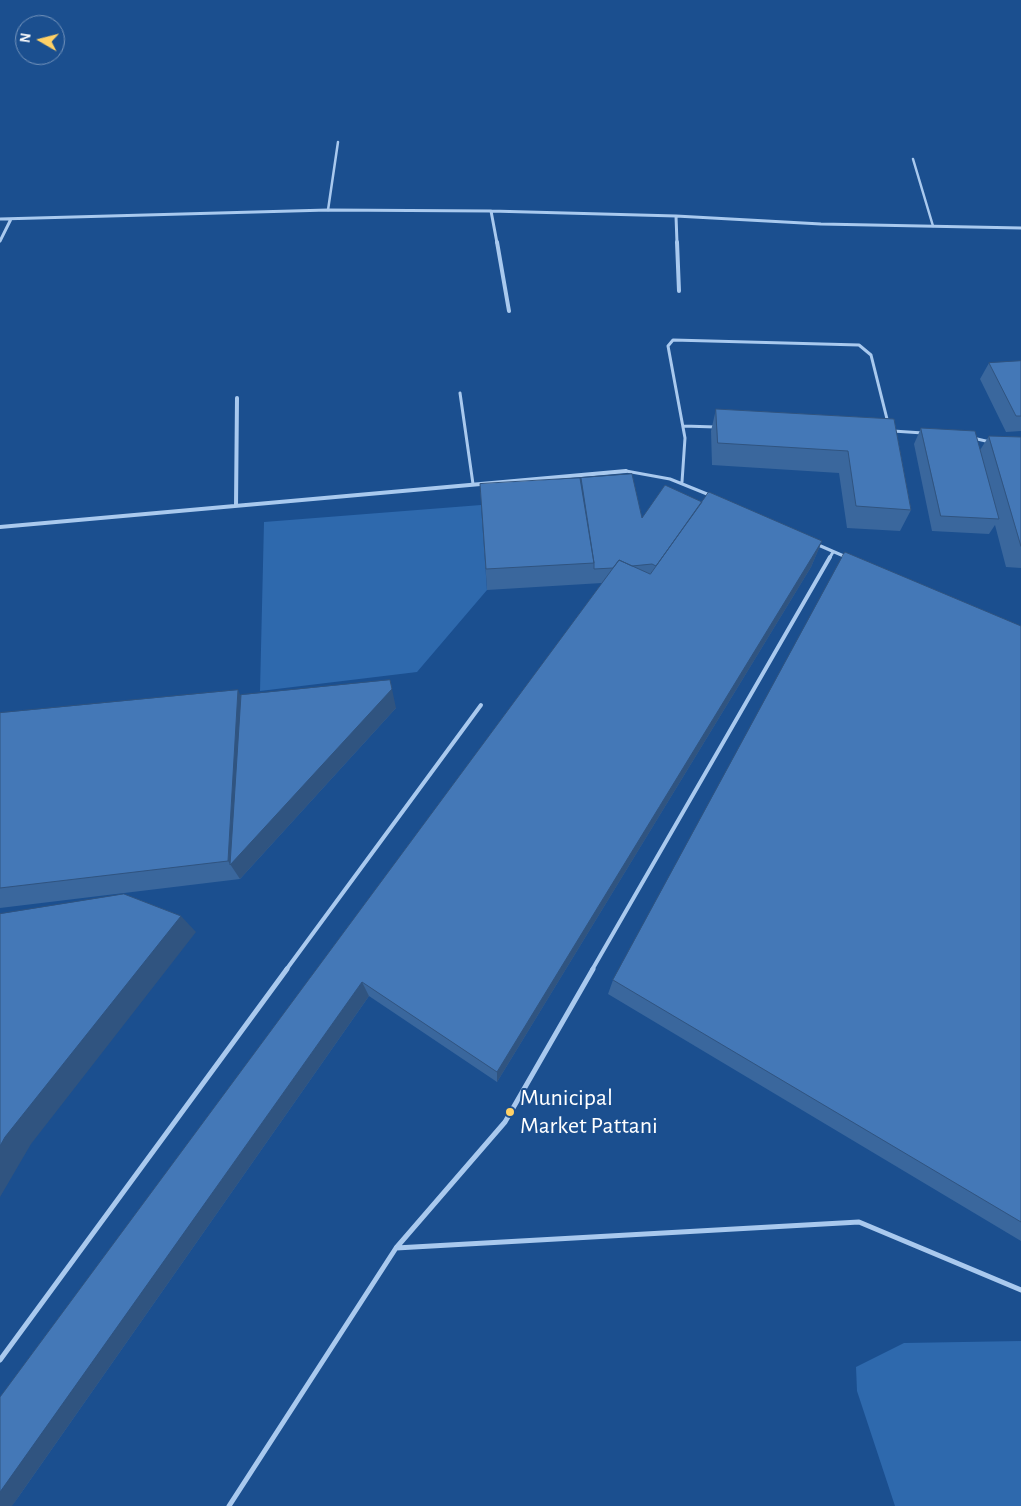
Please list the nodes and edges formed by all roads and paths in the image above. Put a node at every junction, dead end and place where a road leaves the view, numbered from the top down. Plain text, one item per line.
1 (338, 142) dead end
2 (913, 159) dead end
3 (328, 210) junction
4 (491, 211) junction
5 (676, 216) junction
6 (0, 219) edge
7 (11, 219) junction
8 (933, 226) junction
9 (1021, 228) edge
10 (0, 241) edge
11 (680, 291) dead end
12 (509, 311) dead end
13 (460, 393) dead end
14 (237, 398) dead end
15 (683, 426) junction
16 (723, 427) edge
17 (926, 433) edge
18 (970, 437) edge
19 (992, 442) edge
20 (626, 471) joint
21 (682, 482) junction
22 (473, 484) junction
23 (717, 498) edge
24 (236, 506) junction
25 (0, 527) edge
26 (815, 544) edge
27 (833, 552) junction
28 (851, 559) edge
29 (481, 705) dead end
30 (396, 1248) junction
31 (1021, 1290) edge
32 (0, 1360) edge
33 (229, 1506) edge

1 - 3 lane
2 - 8 lane
3 - 4 street
3 - 7 street
4 - 5 street
4 - 12 street
5 - 8 street
5 - 11 street
6 - 7 street
7 - 10 street
8 - 9 street
13 - 22 lane
14 - 24 street
15 - 16 lane
15 - 17 lane
15 - 21 lane
18 - 19 lane
20 - 21 lane
20 - 22 street
21 - 23 lane
22 - 24 street
24 - 25 street
26 - 27 lane
27 - 28 lane
27 - 30 lane
29 - 32 lane
30 - 31 lane
30 - 33 lane

